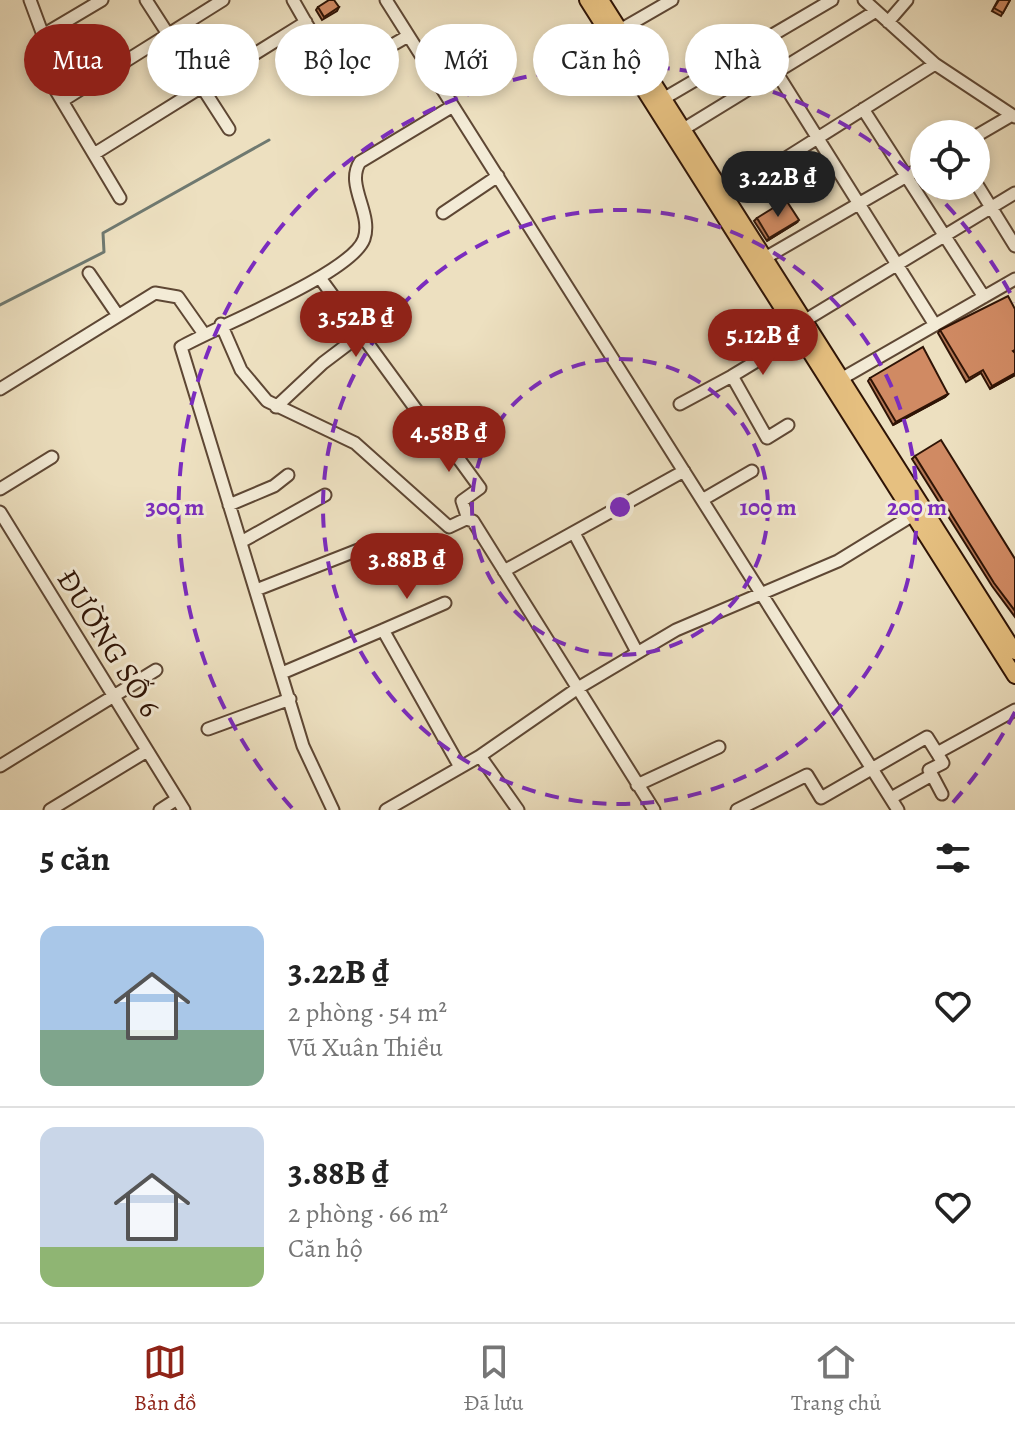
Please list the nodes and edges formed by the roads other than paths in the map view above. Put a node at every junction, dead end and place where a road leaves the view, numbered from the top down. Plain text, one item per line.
1 (30, 0) edge
2 (102, 0) edge
3 (146, 0) edge
4 (223, 0) edge
5 (293, 0) edge
6 (386, 0) edge
7 (587, 0) edge
8 (601, 0) edge
9 (672, 0) edge
10 (832, 0) edge
11 (864, 0) edge
12 (907, 0) edge
13 (876, 11) junction
14 (306, 22) junction
15 (888, 22) junction
16 (39, 24) edge
17 (62, 24) edge
18 (160, 24) edge
19 (185, 24) edge
20 (616, 24) edge
21 (630, 24) edge
22 (789, 25) edge
23 (408, 36) junction
24 (147, 48) edge
25 (259, 51) edge
26 (789, 64) edge
27 (935, 64) junction
28 (685, 86) edge
29 (789, 93) edge
30 (59, 96) edge
31 (187, 96) edge
32 (208, 96) edge
33 (661, 96) edge
34 (737, 96) edge
35 (663, 99) junction
36 (62, 101) junction
37 (453, 106) junction
38 (863, 109) junction
39 (1013, 116) edge
40 (990, 128) edge
41 (229, 129) dead end
42 (682, 130) junction
43 (817, 137) junction
44 (94, 154) junction
45 (910, 174) edge
46 (498, 176) junction
47 (906, 176) junction
48 (1015, 193) edge
49 (120, 198) dead end
50 (719, 200) junction
51 (987, 200) edge
52 (859, 204) junction
53 (991, 207) junction
54 (443, 213) dead end
55 (945, 236) junction
56 (1015, 246) edge
57 (765, 258) junction
58 (897, 264) junction
59 (89, 273) dead end
60 (320, 278) junction
61 (1015, 279) edge
62 (984, 297) junction
63 (117, 314) junction
64 (804, 321) junction
65 (221, 324) junction
66 (935, 325) junction
67 (204, 334) junction
68 (360, 335) junction
69 (798, 336) junction
70 (732, 376) junction
71 (841, 379) junction
72 (0, 389) edge
73 (680, 404) dead end
74 (276, 407) junction
75 (423, 419) dead end
76 (788, 425) dead end
77 (445, 440) dead end
78 (52, 457) dead end
79 (889, 463) junction
80 (684, 471) junction
81 (752, 471) dead end
82 (288, 475) dead end
83 (0, 489) edge
84 (325, 495) dead end
85 (702, 500) junction
86 (229, 505) junction
87 (0, 512) edge
88 (913, 515) junction
89 (468, 519) junction
90 (574, 533) junction
91 (381, 541) dead end
92 (241, 542) junction
93 (504, 571) junction
94 (256, 590) junction
95 (760, 592) junction
96 (445, 603) dead end
97 (383, 630) junction
98 (996, 635) junction
99 (637, 652) junction
100 (1015, 652) edge
101 (156, 670) dead end
102 (282, 673) junction
103 (1015, 676) edge
104 (578, 688) junction
105 (113, 695) junction
106 (290, 699) junction
107 (1015, 710) edge
108 (208, 729) dead end
109 (719, 747) dead end
110 (0, 750) edge
111 (147, 751) junction
112 (937, 753) junction
113 (480, 756) junction
114 (4, 764) edge
115 (460, 767) junction
116 (873, 769) junction
117 (932, 775) junction
118 (637, 785) junction
119 (942, 794) dead end
120 (891, 798) junction
121 (180, 805) edge
122 (50, 810) edge
123 (160, 810) edge
124 (333, 810) edge
125 (386, 810) edge
126 (518, 810) edge
127 (654, 810) edge
128 (737, 810) edge
129 (898, 810) edge

1 - 16 street
2 - 17 street
3 - 18 street
4 - 19 street
5 - 14 street
6 - 23 street
7 - 50 main road
8 - 20 main road
9 - 21 street
10 - 22 street
11 - 13 street
12 - 15 street
13 - 15 street
13 - 26 street
14 - 23 street
14 - 25 street
15 - 27 street
23 - 37 street
24 - 36 street
27 - 38 street
27 - 39 street
28 - 35 street
29 - 43 street
30 - 36 street
31 - 44 street
32 - 41 street
33 - 35 main road
34 - 42 street
35 - 42 main road
36 - 44 street
37 - 46 street
37 - 60 street
38 - 43 street
38 - 47 street
39 - 40 street
42 - 50 main road
43 - 50 street
43 - 52 street
44 - 49 street
45 - 47 street
46 - 54 street
46 - 80 street
47 - 52 street
47 - 55 street
48 - 53 street
50 - 57 main road
50 - 69 main road
51 - 53 street
52 - 57 street
52 - 58 street
53 - 55 street
53 - 56 street
55 - 58 street
55 - 62 street
57 - 64 main road
58 - 64 street
58 - 66 street
59 - 63 street
60 - 65 street
60 - 68 street
61 - 62 street
62 - 66 street
63 - 67 street
63 - 72 street
64 - 71 main road
65 - 67 street
65 - 74 street
66 - 71 street
67 - 86 street
68 - 74 street
68 - 75 street
69 - 70 street
69 - 79 main road
70 - 73 street
70 - 76 street
71 - 79 main road
74 - 89 street
77 - 89 street
78 - 83 street
79 - 88 main road
79 - 98 main road
80 - 85 street
80 - 90 street
81 - 85 street
82 - 86 street
84 - 92 street
85 - 95 street
86 - 92 street
87 - 105 street, ĐƯỜNG SỐ 6
88 - 95 street
88 - 98 main road
89 - 93 street
90 - 93 street
90 - 99 street
91 - 94 street
92 - 94 street
93 - 104 street
94 - 102 street
95 - 99 street
95 - 116 street
96 - 97 street
97 - 102 street
97 - 115 street
98 - 100 main road
98 - 103 main road
99 - 104 street
101 - 105 street
102 - 106 street
104 - 113 street
104 - 118 street
105 - 111 street, ĐƯỜNG SỐ 6
105 - 114 street
106 - 108 street
106 - 124 street
107 - 112 street
109 - 118 street
110 - 114 street
111 - 121 street, ĐƯỜNG SỐ 6
111 - 122 street
112 - 116 street
112 - 117 street
113 - 115 street
113 - 126 street
115 - 125 street
116 - 120 street
116 - 128 street
117 - 119 street
117 - 120 street
118 - 127 street
120 - 129 street
121 - 123 street

